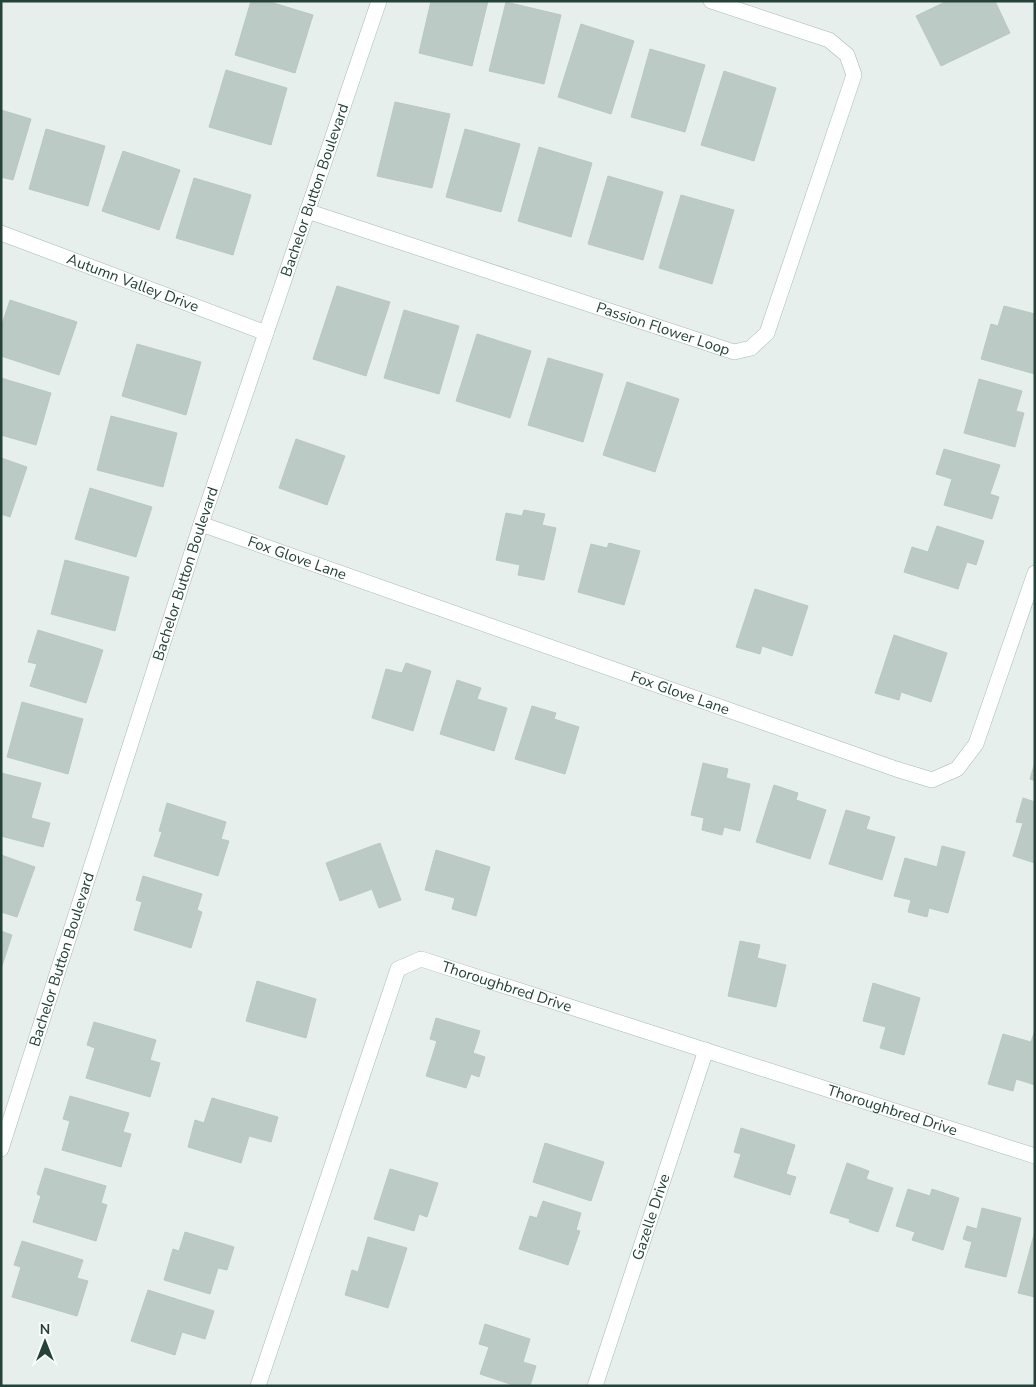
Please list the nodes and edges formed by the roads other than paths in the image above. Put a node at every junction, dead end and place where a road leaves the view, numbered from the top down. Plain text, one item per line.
1 (379, 1) edge
2 (711, 1) edge
3 (307, 211) junction
4 (1, 232) edge
5 (266, 333) junction
6 (202, 524) junction
7 (1035, 573) edge
8 (706, 1050) junction
9 (1, 1149) edge
10 (1035, 1156) edge
11 (258, 1386) edge
12 (595, 1386) edge

1 - 3 street, Bachelor Button Boulevard
2 - 3 street, Passion Flower Loop
3 - 5 street, Bachelor Button Boulevard
4 - 5 street, Autumn Valley Drive
5 - 6 street, Bachelor Button Boulevard
6 - 7 street, Fox Glove Lane
6 - 9 street, Bachelor Button Boulevard
8 - 10 street, Thoroughbred Drive
8 - 11 street, Thoroughbred Drive
8 - 12 street, Gazelle Drive

